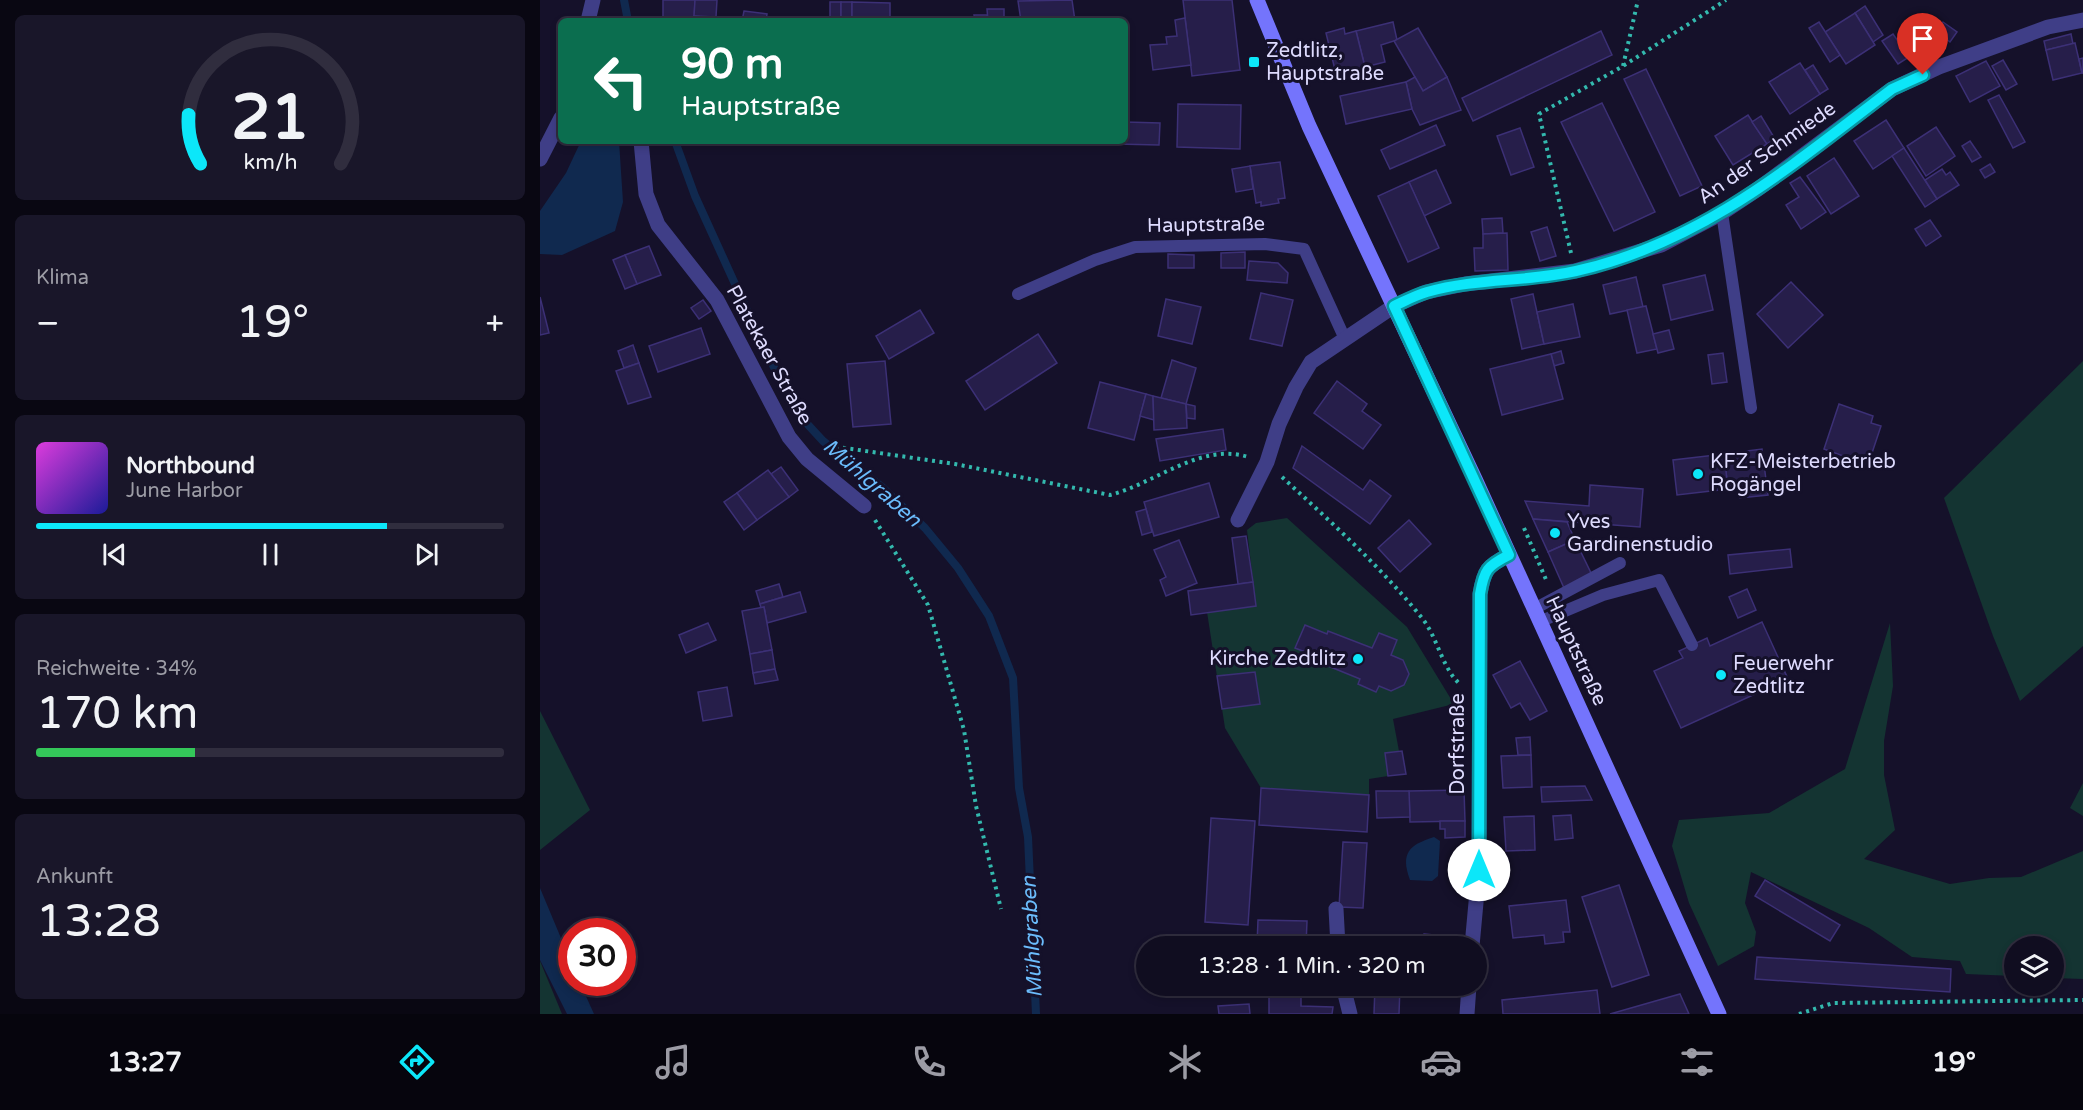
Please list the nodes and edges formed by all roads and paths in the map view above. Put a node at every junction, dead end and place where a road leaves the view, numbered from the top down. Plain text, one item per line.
1 (593, 0) edge
2 (1257, 0) edge
3 (1638, 0) edge
4 (1726, 0) edge
5 (589, 18) edge
6 (2083, 20) edge
7 (1623, 66) junction
8 (558, 124) edge
9 (641, 144) edge
10 (540, 159) edge
11 (1722, 213) junction
12 (1575, 271) junction
13 (1018, 294) dead end
14 (1394, 306) junction
15 (1345, 339) junction
16 (1751, 408) dead end
17 (1267, 462) junction
18 (827, 463) dead end
19 (864, 506) joint
20 (1238, 520) dead end
21 (1524, 528) dead end
22 (1509, 555) junction
23 (1620, 563) dead end
24 (1554, 599) junction
25 (1536, 615) junction
26 (1692, 645) dead end
27 (1479, 687) junction
28 (1001, 909) dead end
29 (1336, 909) dead end
30 (1337, 936) edge
31 (1473, 936) edge
32 (1345, 996) edge
33 (1468, 996) edge
34 (2083, 1000) edge
35 (1350, 1014) edge
36 (1467, 1014) edge
37 (1719, 1014) edge
38 (1799, 1014) edge

1 - 5 street
2 - 14 main road, Hauptstraße
3 - 7 path
4 - 7 path
6 - 11 street, An der Schmiede
7 - 12 path
8 - 10 street
9 - 19 street, Platekaer Straße
11 - 12 street, An der Schmiede
11 - 16 lane
12 - 14 street, An der Schmiede
13 - 15 lane, Hauptstraße
14 - 15 street
14 - 22 main road, Hauptstraße
15 - 17 street
17 - 18 path
17 - 20 street
17 - 27 path
19 - 28 path
21 - 24 path
22 - 25 main road, Hauptstraße
22 - 27 street, Dorfstraße
23 - 24 lane
24 - 25 lane
25 - 26 lane
25 - 37 main road, Hauptstraße
27 - 31 street, Dorfstraße
29 - 30 street
32 - 35 street
33 - 36 street
34 - 38 path

